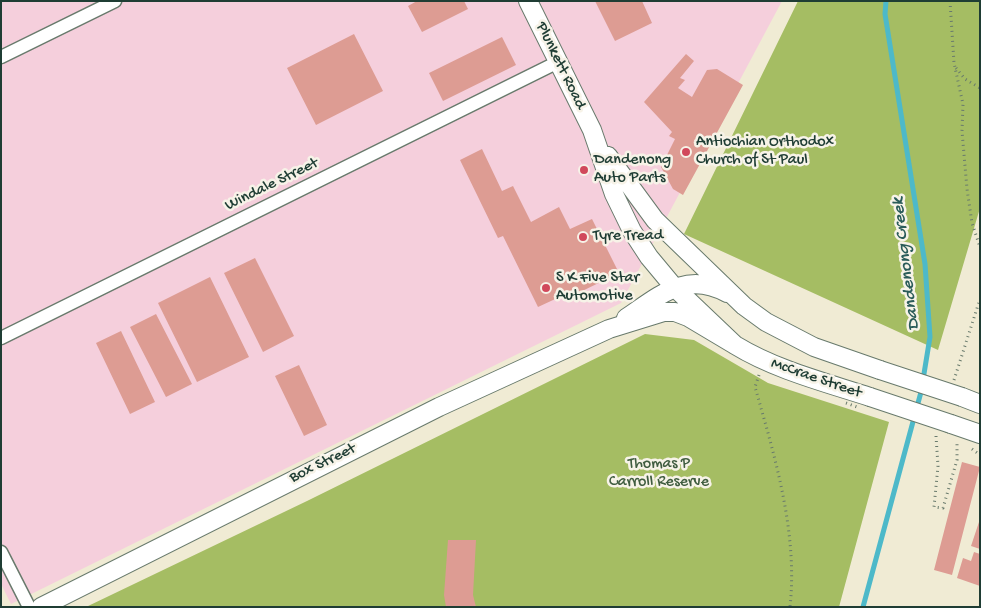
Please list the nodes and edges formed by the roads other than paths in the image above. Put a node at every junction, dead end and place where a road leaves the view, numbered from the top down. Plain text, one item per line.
1 (115, 1) edge
2 (528, 1) edge
3 (1, 57) edge
4 (558, 62) junction
5 (592, 130) junction
6 (674, 287) junction
7 (734, 298) junction
8 (609, 329) junction
9 (1, 338) edge
10 (735, 345) junction
11 (980, 404) edge
12 (980, 434) edge
13 (1, 552) edge
14 (29, 607) edge
15 (41, 607) edge

1 - 3 street
2 - 4 main road, Plunkett Road
4 - 5 main road, Plunkett Road
4 - 9 street, Windale Street
5 - 6 main road, Plunkett Road
5 - 7 main road, Plunkett Road
6 - 7 main road, Box Street
6 - 8 main road, Box Street
6 - 10 main road, McCrae Street
7 - 11 main road, McCrae Street, bridge
8 - 10 main road, Box Street
8 - 15 main road, Box Street
10 - 12 main road, McCrae Street, bridge
13 - 14 street

